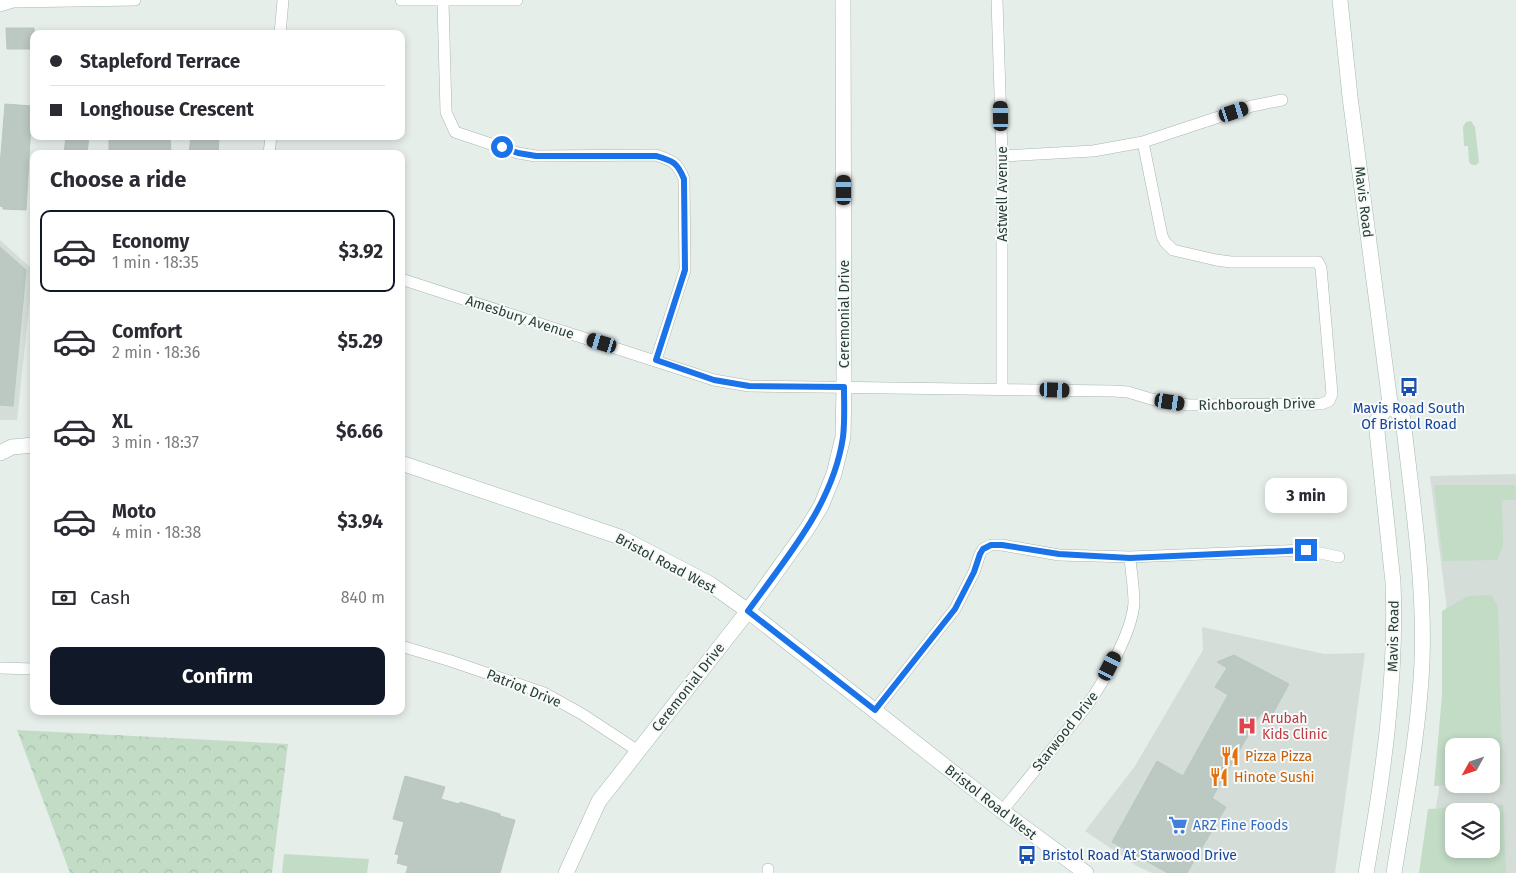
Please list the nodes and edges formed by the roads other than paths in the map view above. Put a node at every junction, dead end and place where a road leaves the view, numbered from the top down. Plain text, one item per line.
1 (135, 0) edge
2 (283, 0) edge
3 (401, 0) edge
4 (518, 0) edge
5 (843, 0) edge
6 (997, 0) edge
7 (1340, 0) edge
8 (443, 1) edge
9 (0, 6) edge
10 (280, 30) edge
11 (1282, 100) dead end
12 (1143, 142) junction
13 (1002, 156) junction
14 (405, 280) edge
15 (656, 360) junction
16 (844, 387) junction
17 (1002, 388) junction
18 (1390, 403) junction
19 (30, 445) edge
20 (4, 447) edge
21 (405, 464) edge
22 (1340, 557) dead end
23 (1130, 558) junction
24 (748, 611) junction
25 (405, 647) edge
26 (0, 668) edge
27 (30, 668) edge
28 (875, 710) junction
29 (638, 751) junction
30 (1002, 811) junction
31 (566, 873) edge
32 (1086, 873) edge
33 (1366, 873) edge
34 (1394, 873) edge

1 - 9 street
2 - 10 street
3 - 8 street
4 - 8 street
5 - 16 street, Ceremonial Drive
6 - 13 street, Astwell Avenue
7 - 18 street, Mavis Road
8 - 15 street
11 - 12 street
12 - 13 street
12 - 17 street, Richborough Drive
13 - 17 street, Astwell Avenue
14 - 15 street, Amesbury Avenue
15 - 16 street, Amesbury Avenue
16 - 17 street, Richborough Drive
16 - 24 street, Ceremonial Drive
18 - 33 street, Mavis Road
18 - 34 street, Mavis Road
19 - 20 street
21 - 24 street, Bristol Road West
22 - 23 street
23 - 28 street
23 - 30 street, Starwood Drive
24 - 28 street, Bristol Road West
24 - 29 street, Ceremonial Drive
25 - 29 street, Patriot Drive
26 - 27 street
28 - 30 street, Bristol Road West
29 - 31 street, Ceremonial Drive
30 - 32 street, Bristol Road West

